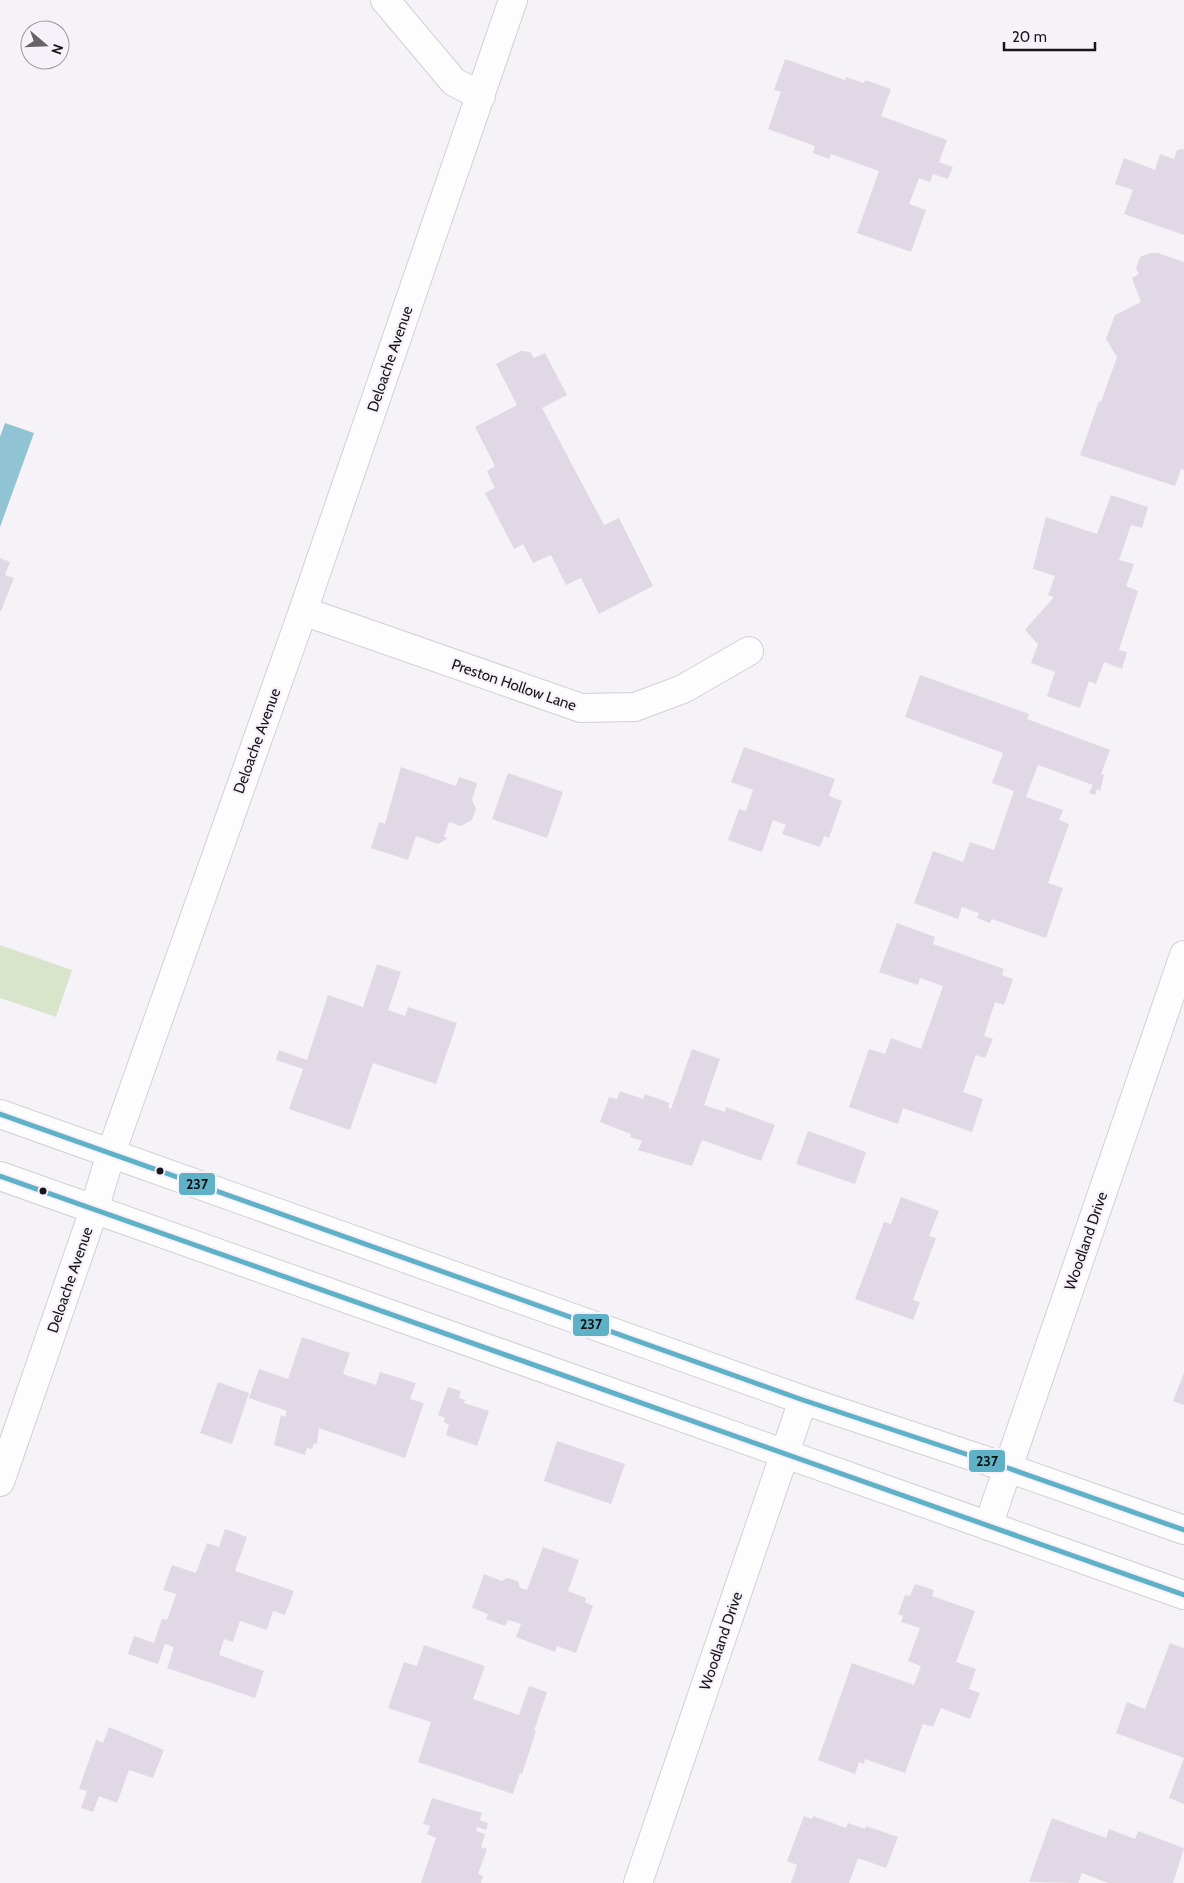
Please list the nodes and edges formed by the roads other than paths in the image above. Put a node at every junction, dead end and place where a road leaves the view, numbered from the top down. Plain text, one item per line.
1 (385, 0) edge
2 (513, 0) edge
3 (481, 96) junction
4 (303, 611) junction
5 (749, 651) dead end
6 (1184, 955) edge
7 (0, 1114) edge
8 (111, 1153) junction
9 (0, 1176) edge
10 (94, 1210) junction
11 (803, 1400) junction
12 (786, 1455) junction
13 (1008, 1468) junction
14 (0, 1482) edge
15 (988, 1526) junction
16 (1184, 1530) edge
17 (1184, 1595) edge
18 (638, 1883) edge

1 - 3 street
2 - 3 street, Deloache Avenue
3 - 4 street, Deloache Avenue
4 - 5 street, Preston Hollow Lane
4 - 8 street, Deloache Avenue
6 - 13 street, Woodland Drive
7 - 8 street
8 - 10 street, Deloache Avenue
8 - 11 street
9 - 10 street
10 - 12 street
10 - 14 street, Deloache Avenue
11 - 12 street, Woodland Drive
11 - 13 street
12 - 15 street
12 - 18 street, Woodland Drive
13 - 15 street, Woodland Drive
13 - 16 street
15 - 17 street

